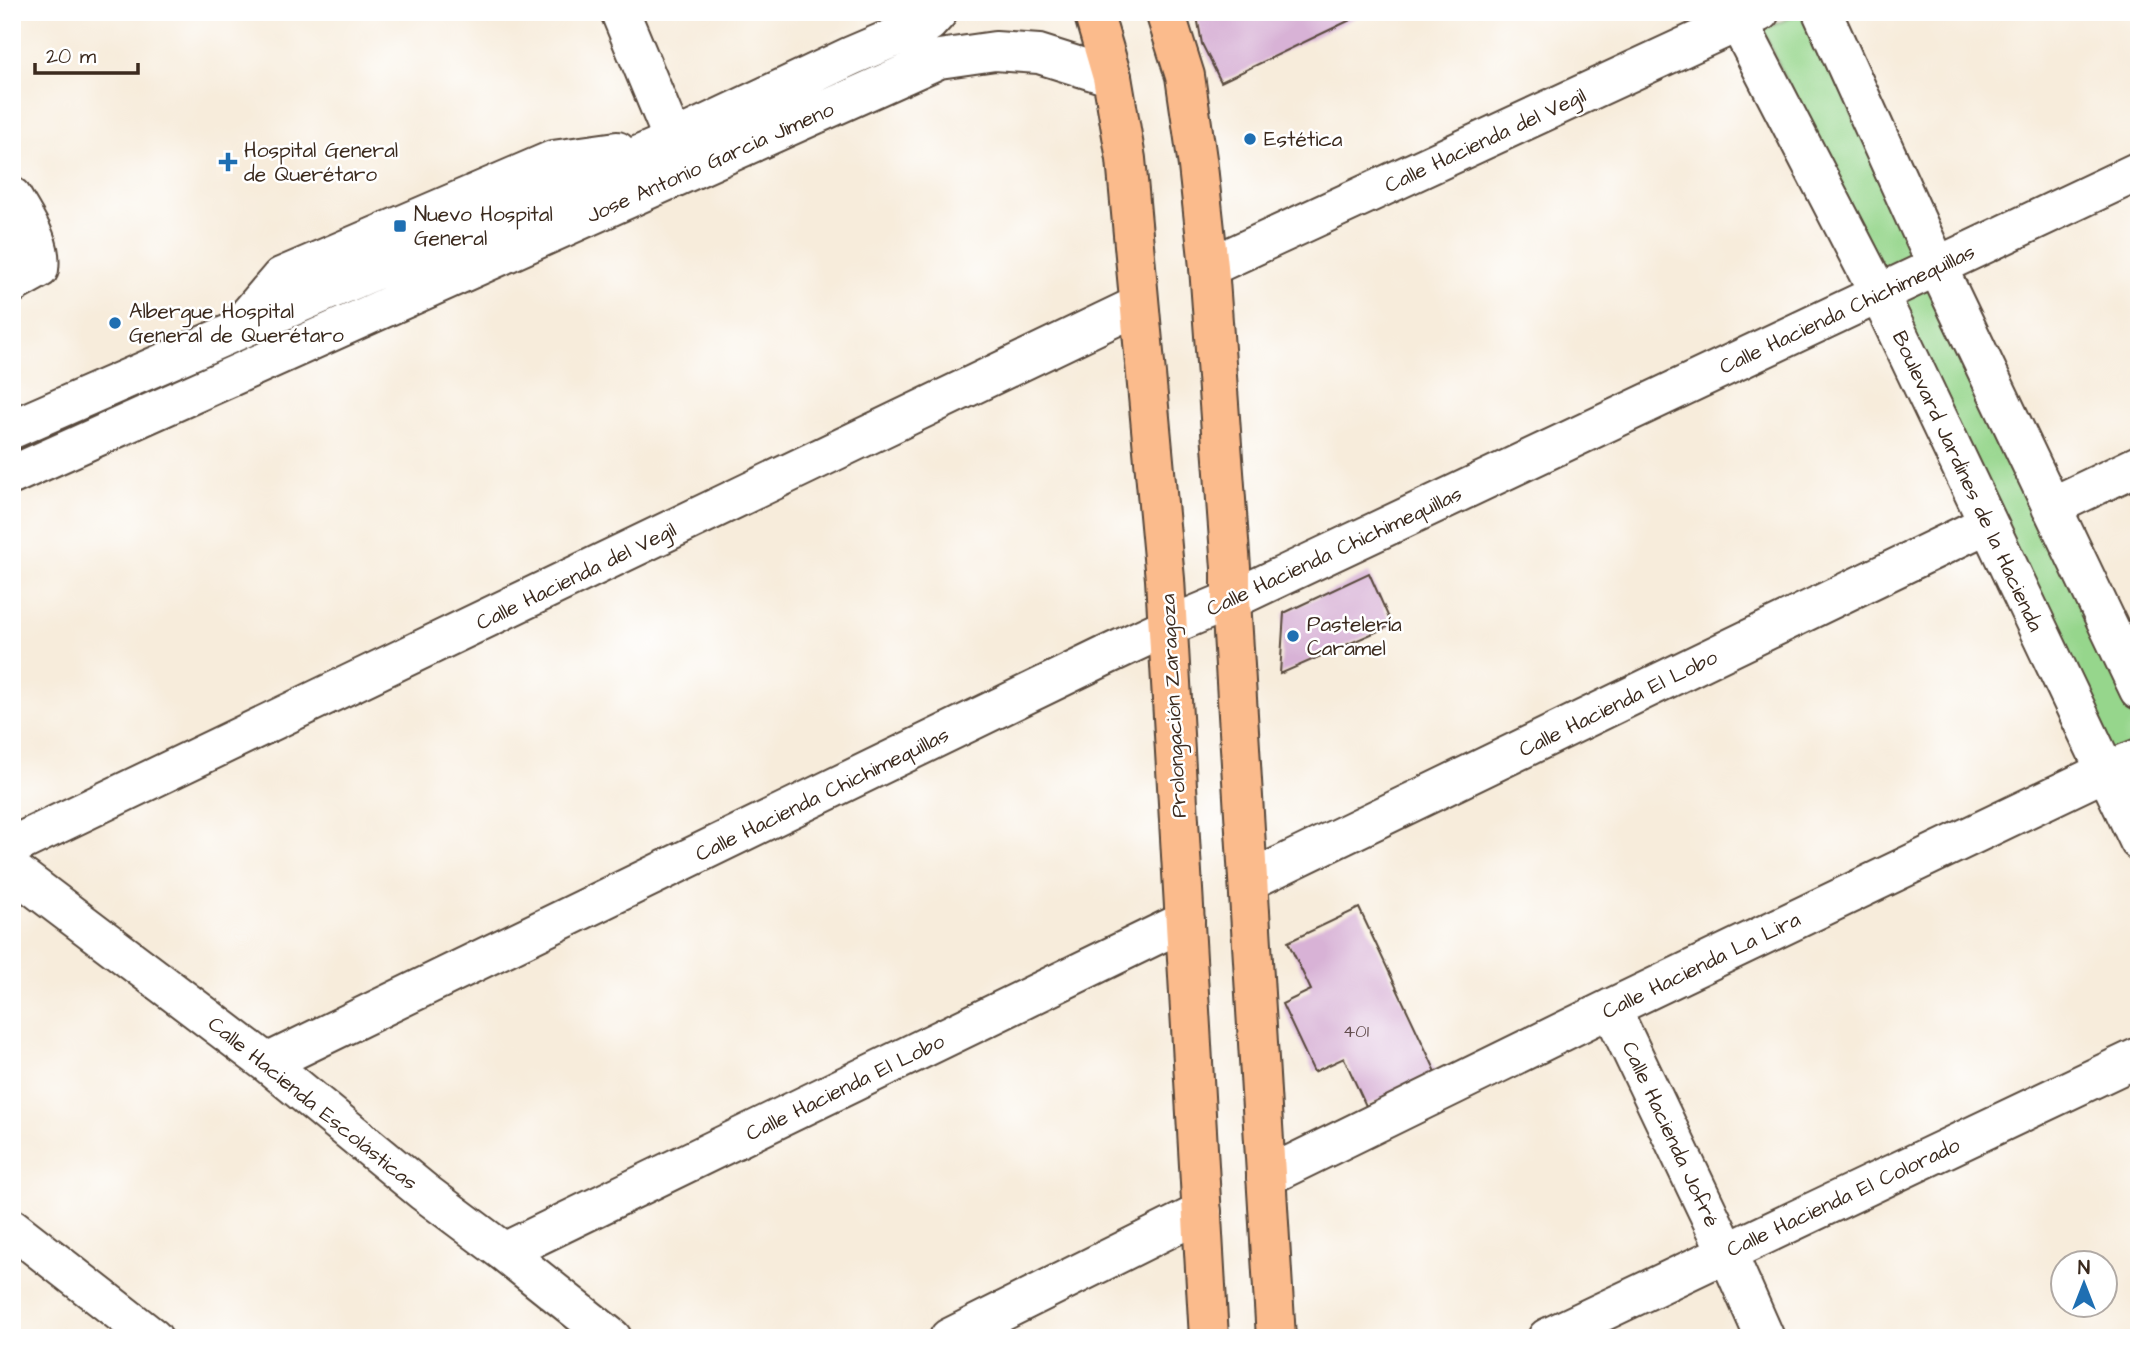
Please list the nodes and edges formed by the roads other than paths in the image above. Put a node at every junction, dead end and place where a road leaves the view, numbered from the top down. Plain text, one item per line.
1 (620, 12) edge
2 (938, 12) edge
3 (1093, 12) edge
4 (1165, 12) edge
5 (1822, 12) edge
6 (1744, 16) edge
7 (851, 56) junction
8 (1112, 77) junction
9 (869, 91) junction
10 (675, 151) junction
11 (2139, 171) edge
12 (12, 197) edge
13 (1937, 266) junction
14 (1209, 267) junction
15 (12, 284) edge
16 (1879, 294) junction
17 (1139, 305) junction
18 (14, 424) edge
19 (2139, 465) edge
20 (12, 475) edge
21 (2050, 507) junction
22 (1987, 524) junction
23 (1231, 600) junction
24 (1169, 626) junction
25 (2139, 690) edge
26 (2122, 765) edge
27 (2139, 841) edge
28 (12, 846) edge
29 (12, 870) edge
30 (1249, 881) junction
31 (1185, 921) junction
32 (1611, 1008) junction
33 (2139, 1056) edge
34 (267, 1063) junction
35 (1266, 1177) junction
36 (1202, 1212) junction
37 (12, 1228) edge
38 (504, 1252) junction
39 (1727, 1252) junction
40 (153, 1338) edge
41 (612, 1338) edge
42 (949, 1338) edge
43 (1209, 1338) edge
44 (1276, 1338) edge
45 (1548, 1338) edge
46 (1765, 1338) edge

1 - 10 street
2 - 7 street, Jose Antonio Garcia Jimeno
3 - 8 main road, Prolongación Zaragoza
4 - 14 main road
5 - 13 street
6 - 14 street, Calle Hacienda del Vegil
6 - 16 street, Boulevard Jardines de la Hacienda
7 - 9 street
7 - 10 street, Jose Antonio Garcia Jimeno
8 - 9 street, Jose Antonio Garcia Jimeno
8 - 17 main road, Prolongación Zaragoza
9 - 10 street, Jose Antonio Garcia Jimeno
10 - 18 street, Jose Antonio Garcia Jimeno
10 - 20 street, Jose Antonio Garcia Jimeno
11 - 13 street, Calle Hacienda Chichimequillas
12 - 15 street
13 - 16 street, Calle Hacienda Chichimequillas
13 - 21 street
14 - 23 main road
16 - 22 street, Boulevard Jardines de la Hacienda
16 - 23 street, Calle Hacienda Chichimequillas
17 - 24 main road, Prolongación Zaragoza
17 - 28 street, Calle Hacienda del Vegil
19 - 21 street
21 - 25 street
22 - 26 street, Boulevard Jardines de la Hacienda
22 - 30 street, Calle Hacienda El Lobo
23 - 24 street, Calle Hacienda Chichimequillas
23 - 30 main road
24 - 31 main road, Prolongación Zaragoza
24 - 34 street, Calle Hacienda Chichimequillas
26 - 27 street, Boulevard Jardines de la Hacienda
26 - 32 street, Calle Hacienda La Lira
29 - 34 street, Calle Hacienda Escolásticas
30 - 35 main road
31 - 36 main road, Prolongación Zaragoza
31 - 38 street, Calle Hacienda El Lobo
32 - 35 street, Calle Hacienda La Lira
32 - 39 street, Calle Hacienda Jofré
33 - 39 street, Calle Hacienda El Colorado
34 - 38 street, Calle Hacienda Escolásticas
35 - 44 main road
36 - 42 street
36 - 43 main road, Prolongación Zaragoza
37 - 40 street
38 - 41 street, Calle Hacienda Escolásticas
39 - 45 street, Calle Hacienda El Colorado
39 - 46 street, Calle Hacienda Jofré

